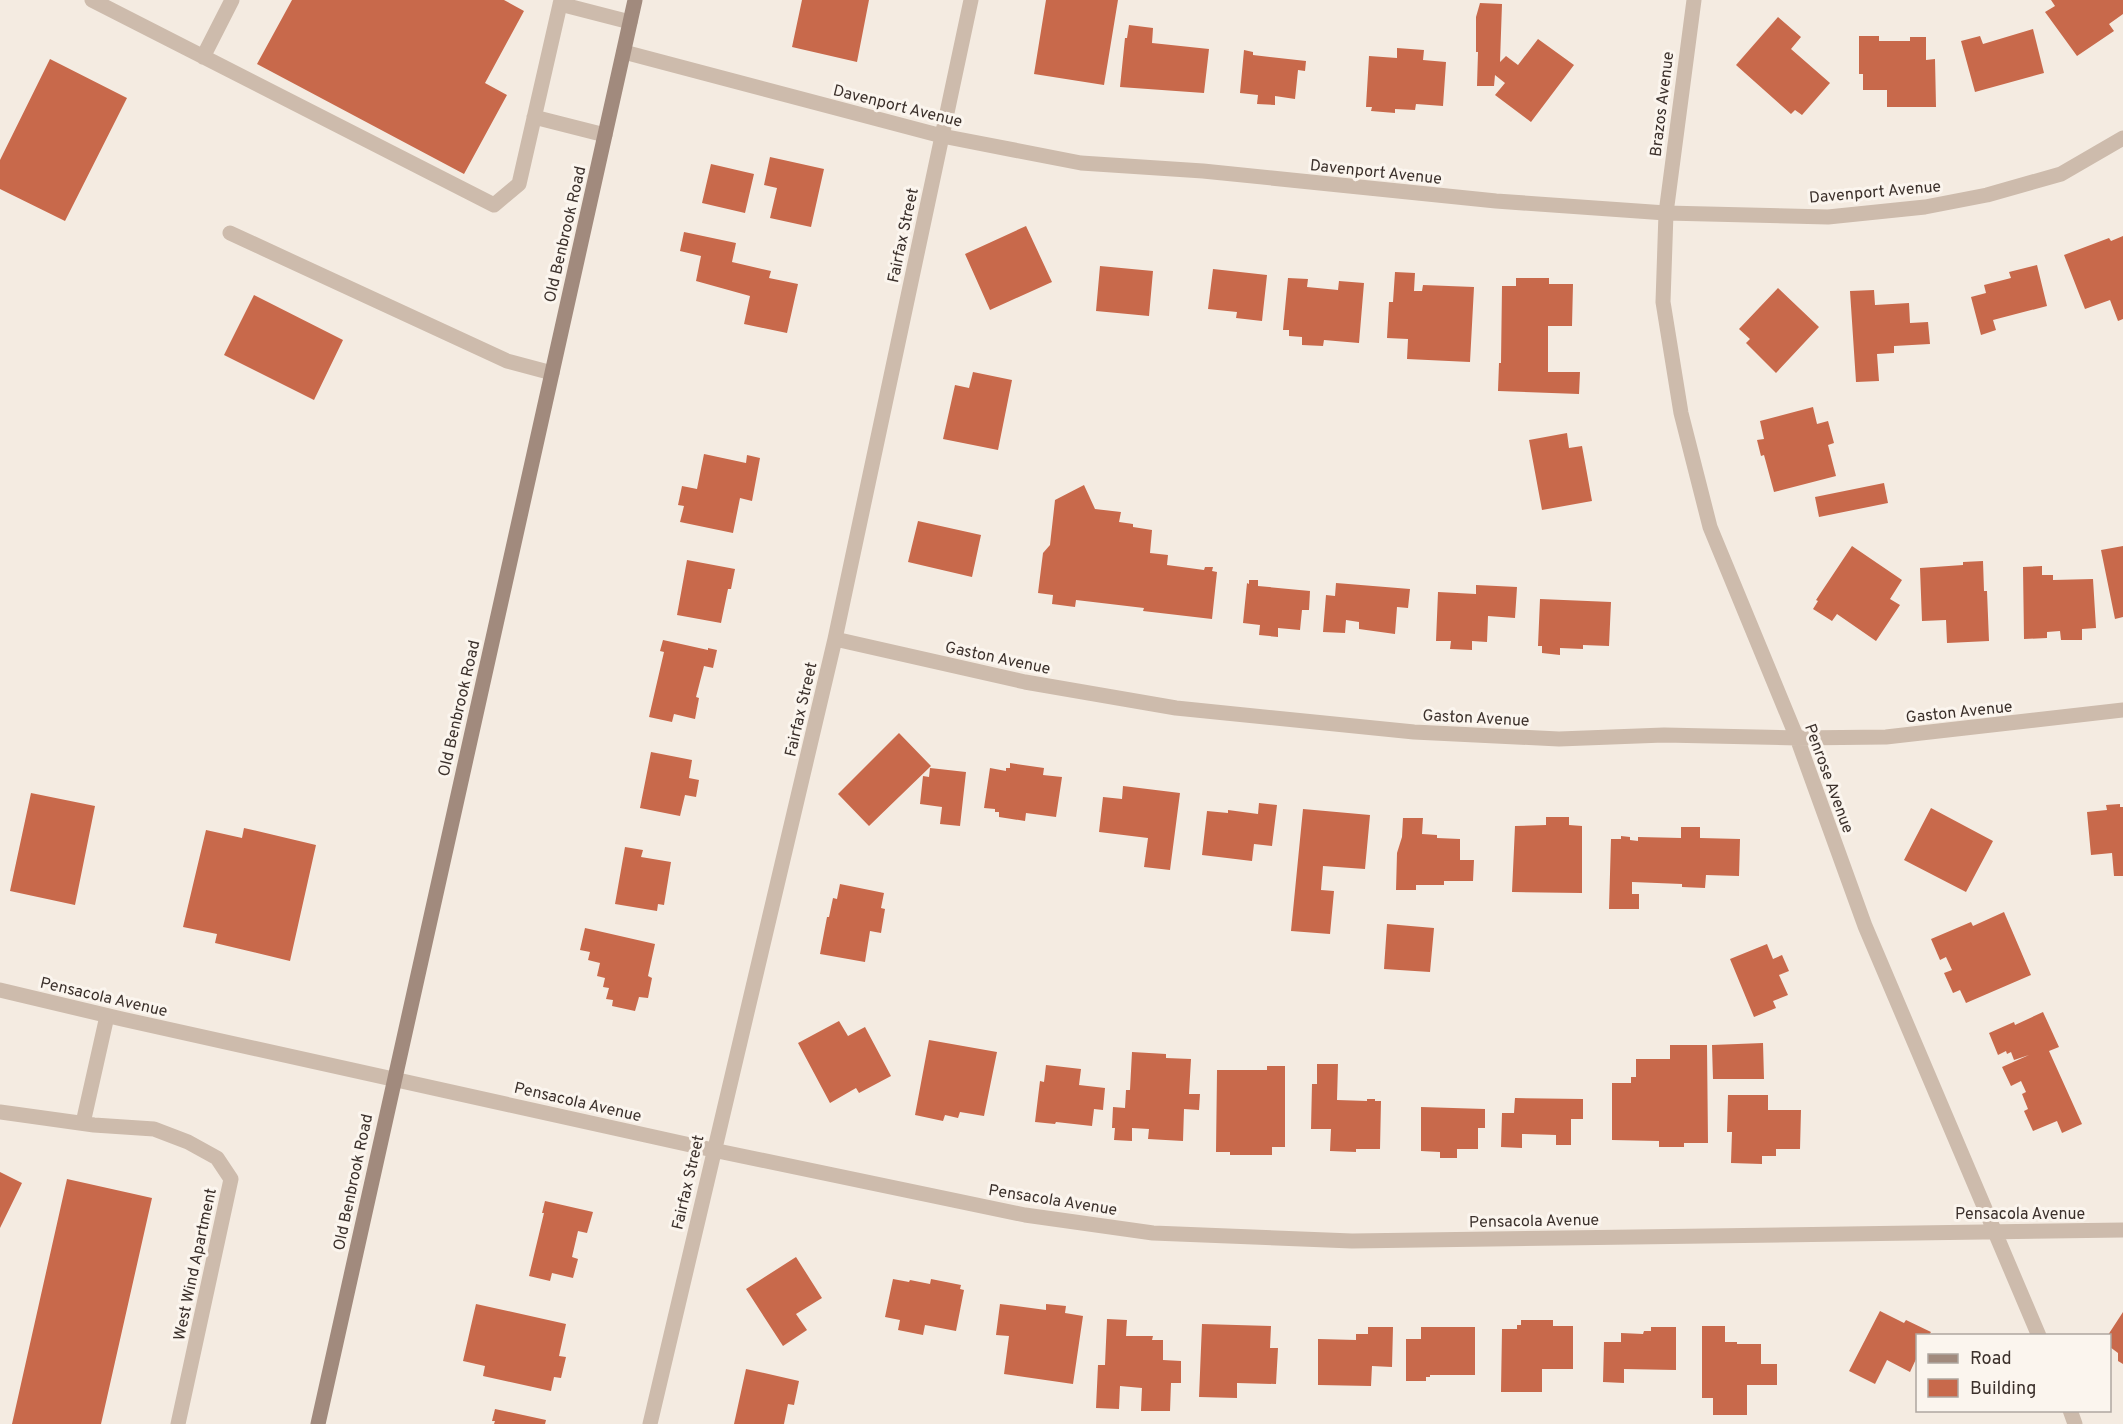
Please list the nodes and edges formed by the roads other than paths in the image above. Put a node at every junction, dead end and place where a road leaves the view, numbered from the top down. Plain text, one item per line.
1 (92, 0) edge
2 (232, 0) edge
3 (635, 0) edge
4 (971, 0) edge
5 (1694, 0) edge
6 (561, 2) edge
7 (630, 22) junction
8 (624, 52) junction
9 (203, 57) junction
10 (534, 117) junction
11 (605, 135) junction
12 (942, 136) junction
13 (2123, 138) edge
14 (1666, 213) junction
15 (230, 233) dead end
16 (552, 373) junction
17 (835, 639) junction
18 (2123, 710) edge
19 (1797, 738) junction
20 (0, 990) edge
21 (107, 1016) junction
22 (393, 1078) junction
23 (0, 1112) edge
24 (83, 1123) junction
25 (713, 1150) junction
26 (2123, 1230) edge
27 (1995, 1231) junction
28 (2039, 1334) edge
29 (178, 1424) edge
30 (318, 1424) edge
31 (650, 1424) edge

1 - 9 street
2 - 9 street
3 - 7 street, Old Benbrook Road
4 - 12 street, Fairfax Street
5 - 14 street, Brazos Avenue
6 - 7 street
6 - 10 street
7 - 8 street, Old Benbrook Road
8 - 11 street, Old Benbrook Road
8 - 12 street, Davenport Avenue
9 - 10 street
10 - 11 street
11 - 16 street, Old Benbrook Road
12 - 14 street, Davenport Avenue
12 - 17 street, Fairfax Street
13 - 14 street, Davenport Avenue
14 - 19 street, Penrose Avenue
15 - 16 street
16 - 22 street, Old Benbrook Road
17 - 19 street, Gaston Avenue
17 - 25 street, Fairfax Street
18 - 19 street, Gaston Avenue
19 - 27 street, Penrose Avenue
20 - 21 street, Pensacola Avenue
21 - 22 street, Pensacola Avenue
21 - 24 street
22 - 25 street, Pensacola Avenue
22 - 30 street, Old Benbrook Road
23 - 24 street, West Wind Apartment
24 - 29 street, West Wind Apartment
25 - 27 street, Pensacola Avenue
25 - 31 street, Fairfax Street
26 - 27 street, Pensacola Avenue
27 - 28 street, Penrose Avenue

